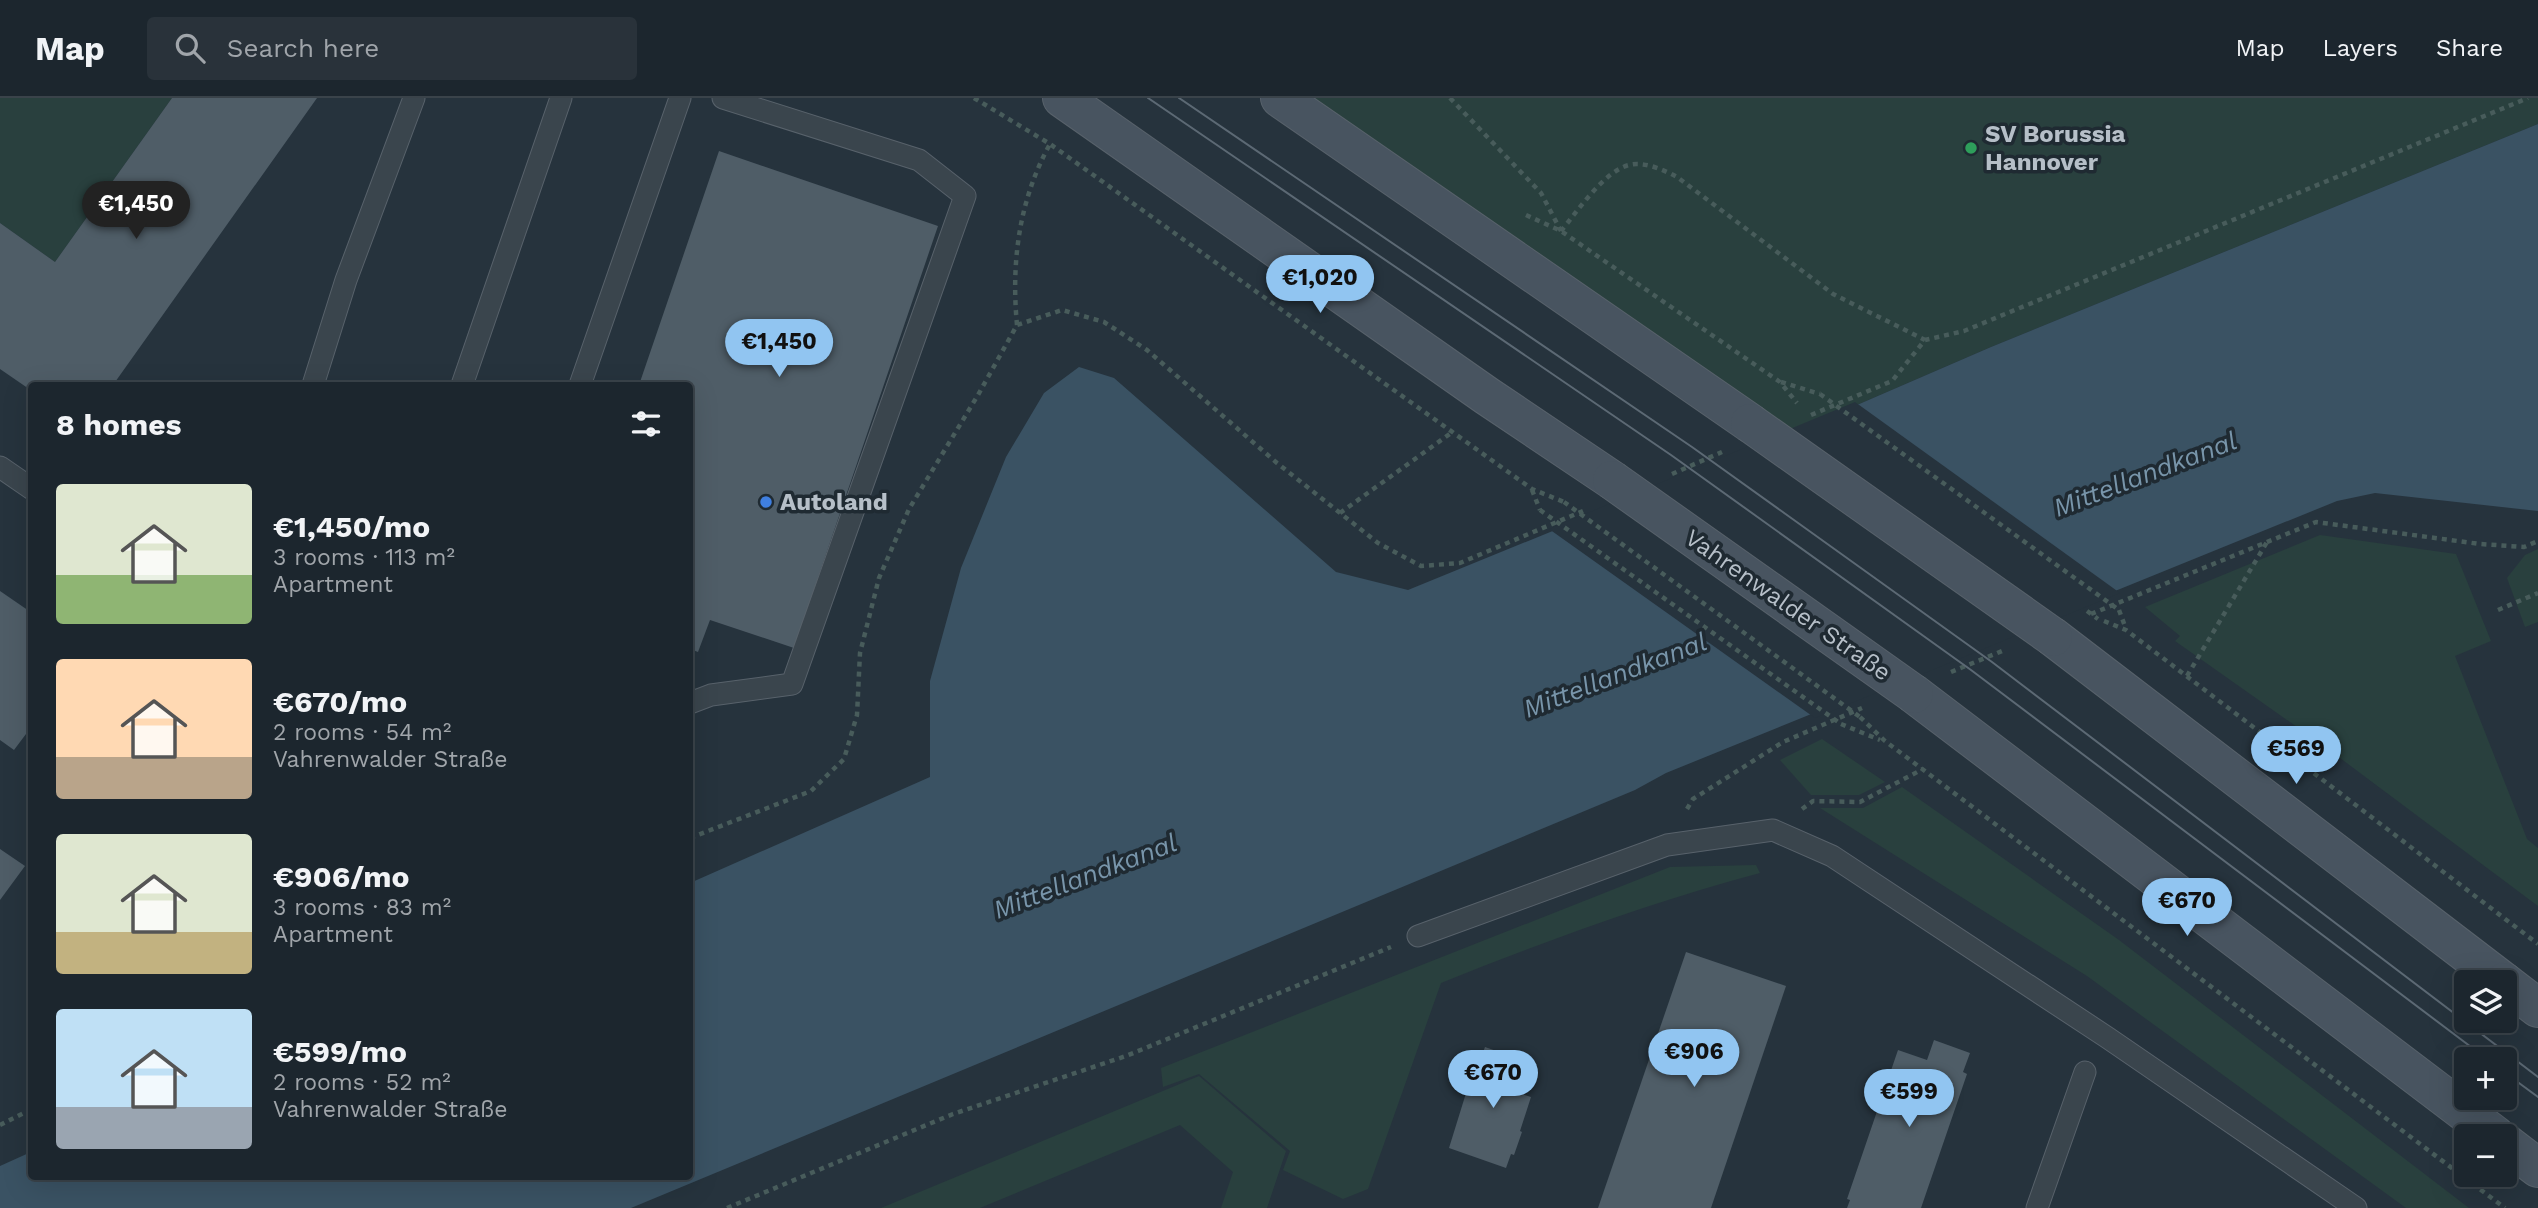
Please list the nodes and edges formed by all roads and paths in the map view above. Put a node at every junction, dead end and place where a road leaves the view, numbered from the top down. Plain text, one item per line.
1 (415, 98) edge
2 (561, 98) edge
3 (680, 98) edge
4 (723, 98) edge
5 (974, 98) edge
6 (1062, 98) edge
7 (1280, 98) edge
8 (1450, 98) edge
9 (2528, 98) edge
10 (1455, 100) edge
11 (1050, 144) junction
12 (1561, 231) junction
13 (1017, 325) junction
14 (314, 382) edge
15 (463, 382) edge
16 (581, 382) edge
17 (1780, 382) junction
18 (1797, 403) dead end
19 (1451, 433) junction
20 (0, 467) edge
21 (28, 486) edge
22 (1532, 489) junction
23 (2267, 541) junction
24 (2538, 541) edge
25 (2538, 593) edge
26 (2498, 610) dead end
27 (2098, 619) dead end
28 (2065, 628) junction
29 (2126, 630) junction
30 (2002, 651) dead end
31 (2187, 676) junction
32 (1927, 685) junction
33 (693, 688) edge
34 (711, 695) junction
35 (693, 702) edge
36 (1863, 708) dead end
37 (1885, 741) junction
38 (1923, 769) junction
39 (1773, 830) junction
40 (693, 837) edge
41 (1667, 845) junction
42 (1418, 936) joint
43 (2538, 944) edge
44 (2489, 970) edge
45 (2517, 992) edge
46 (2538, 1008) edge
47 (2085, 1072) dead end
48 (28, 1111) edge
49 (2481, 1124) edge
50 (0, 1125) edge
51 (2517, 1152) edge
52 (2538, 1168) edge
53 (727, 1208) edge
54 (2037, 1208) edge
55 (2356, 1208) edge
56 (2505, 1208) edge

1 - 14 lane
2 - 15 lane
3 - 16 lane
4 - 34 lane
5 - 11 path
6 - 32 main road, Vahrenwalder Straße, bridge
7 - 28 main road, bridge
8 - 10 path
9 - 12 path
10 - 12 path
11 - 13 path
11 - 19 path
12 - 17 path
13 - 19 path
13 - 40 path
17 - 18 path
17 - 29 path, bridge
19 - 22 path
20 - 21 lane
22 - 37 path, bridge
22 - 37 path, bridge
23 - 24 path
23 - 28 path
23 - 31 path
25 - 26 path
27 - 29 path
28 - 44 main road
29 - 31 path
30 - 32 path
31 - 43 path
32 - 49 main road, Vahrenwalder Straße
33 - 34 lane
34 - 35 lane
36 - 41 path
37 - 38 path
38 - 39 path
38 - 56 path
39 - 41 lane
39 - 55 lane
41 - 42 lane
42 - 53 path
45 - 46 main road
47 - 54 lane
48 - 50 path
51 - 52 main road

